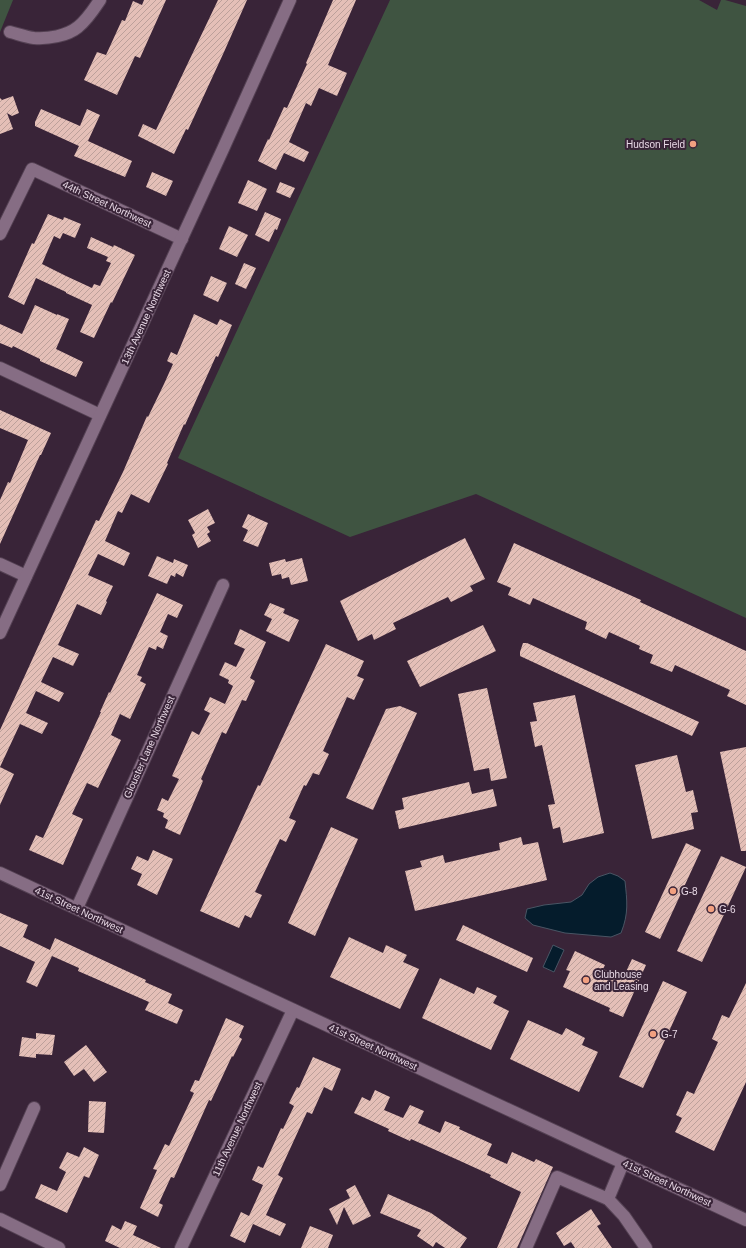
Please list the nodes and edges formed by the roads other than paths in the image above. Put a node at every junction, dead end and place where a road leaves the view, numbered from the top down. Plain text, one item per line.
1 (100, 0) edge
2 (290, 0) edge
3 (10, 32) dead end
4 (0, 234) edge
5 (182, 239) junction
6 (0, 368) edge
7 (100, 415) junction
8 (0, 564) edge
9 (26, 576) junction
10 (222, 585) dead end
11 (0, 633) edge
12 (0, 873) edge
13 (76, 908) junction
14 (293, 1010) junction
15 (34, 1108) dead end
16 (623, 1163) junction
17 (0, 1184) edge
18 (608, 1199) junction
19 (0, 1219) edge
20 (746, 1220) edge
21 (59, 1248) edge
22 (181, 1248) edge
23 (526, 1248) edge
24 (646, 1248) edge

1 - 3 street
2 - 5 street, 13th Avenue Northwest
4 - 5 street, 44th Street Northwest
5 - 7 street, 13th Avenue Northwest
6 - 7 street
7 - 9 street, 13th Avenue Northwest
8 - 9 street
9 - 11 street, 13th Avenue Northwest
10 - 13 street, Glouster Lane Northwest
12 - 13 street, 41st Street Northwest
13 - 14 street, 41st Street Northwest
14 - 16 street, 41st Street Northwest
14 - 22 street, 11th Avenue Northwest
15 - 17 street
16 - 18 street
16 - 20 street, 41st Street Northwest
18 - 23 street
18 - 24 street
19 - 21 street

